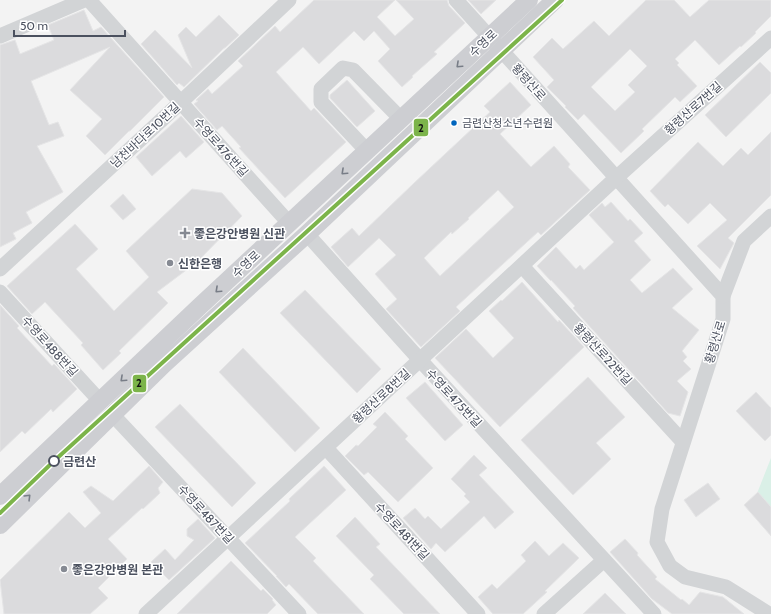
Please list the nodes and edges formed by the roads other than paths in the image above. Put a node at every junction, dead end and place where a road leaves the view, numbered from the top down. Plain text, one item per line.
1 (84, 0) edge
2 (89, 0) edge
3 (289, 0) edge
4 (456, 0) edge
5 (529, 0) edge
6 (555, 0) edge
7 (0, 36) edge
8 (489, 37) junction
9 (771, 38) edge
10 (501, 51) junction
11 (181, 102) junction
12 (401, 119) junction
13 (367, 151) junction
14 (616, 178) junction
15 (771, 216) edge
16 (289, 223) junction
17 (308, 234) junction
18 (522, 266) junction
19 (0, 269) edge
20 (0, 292) edge
21 (723, 296) junction
22 (420, 360) junction
23 (106, 408) junction
24 (683, 442) junction
25 (326, 448) junction
26 (0, 496) edge
27 (0, 525) edge
28 (228, 538) junction
29 (604, 560) junction
30 (146, 614) edge
31 (299, 614) edge
32 (478, 614) edge
33 (544, 614) edge
34 (654, 614) edge
35 (769, 614) edge

1 - 7 street
2 - 11 street, 수영로476번길
3 - 11 street, 남천바다로10번길
4 - 8 street, 황령산로
5 - 8 main road, 수영로
6 - 10 main road, 수영로
8 - 10 street, 황령산로
8 -> 12 main road, 수영로
9 - 14 street, 황령산로7번길
10 - 14 street, 황령산로
10 - 17 main road, 수영로
11 - 16 street, 수영로476번길
11 - 19 street, 남천바다로10번길
12 - 13 main road, 수영로
12 - 13 street
13 -> 16 main road, 수영로
14 - 18 street, 황령산로8번길
14 - 21 street, 황령산로
15 - 21 street
16 -> 23 main road, 수영로
17 - 22 street, 수영로475번길
17 - 23 main road, 수영로
18 - 22 street, 황령산로8번길
18 - 24 street, 황령산로22번길
20 - 23 street, 수영로488번길
21 - 24 street, 황령산로
22 - 25 street, 황령산로8번길
22 - 29 street, 수영로475번길
23 - 26 main road, 수영로
27 -> 23 main road, 수영로
23 - 28 street, 수영로487번길
24 - 35 street, 황령산로
25 - 28 street, 황령산로8번길
25 - 32 street, 수영로481번길
28 - 30 street, 황령산로8번길
28 - 31 street, 수영로487번길
29 - 33 street
29 - 34 street, 수영로475번길

